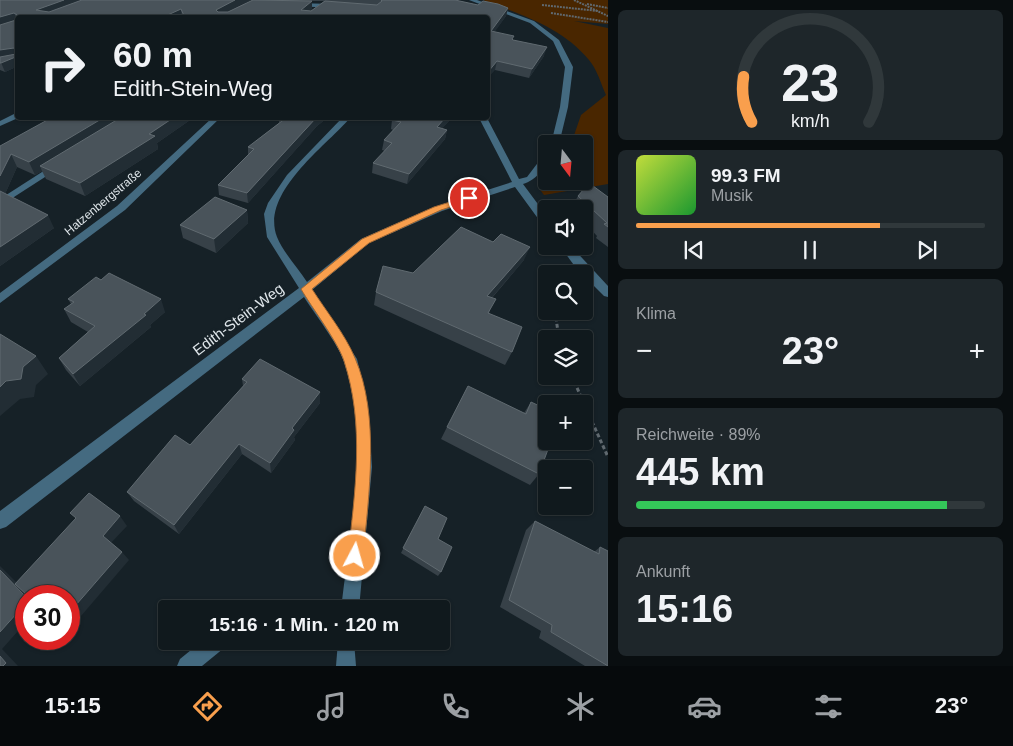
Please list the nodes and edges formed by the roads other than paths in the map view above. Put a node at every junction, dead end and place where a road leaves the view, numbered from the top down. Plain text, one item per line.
1 (472, 0) edge
2 (286, 3) edge
3 (323, 5) junction
4 (341, 7) edge
5 (312, 13) edge
6 (15, 116) edge
7 (214, 120) edge
8 (344, 120) edge
9 (484, 120) edge
10 (0, 124) edge
11 (557, 135) edge
12 (61, 163) edge
13 (538, 168) edge
14 (517, 183) junction
15 (0, 203) edge
16 (538, 211) edge
17 (572, 255) edge
18 (306, 289) junction
19 (608, 292) edge
20 (0, 299) edge
21 (0, 521) edge
22 (351, 600) edge
23 (206, 650) edge
24 (345, 650) edge
25 (187, 666) edge
26 (346, 666) edge

1 - 11 street
2 - 3 street
3 - 4 street
3 - 5 street
6 - 10 street
7 - 20 street, Hatzenbergstraße
8 - 18 street
9 - 14 street
12 - 15 street
13 - 14 street, Edith-Stein-Weg
14 - 16 street
14 - 18 street, Edith-Stein-Weg
17 - 19 street
18 - 21 street, Edith-Stein-Weg
18 - 22 street
23 - 25 street
24 - 26 street

